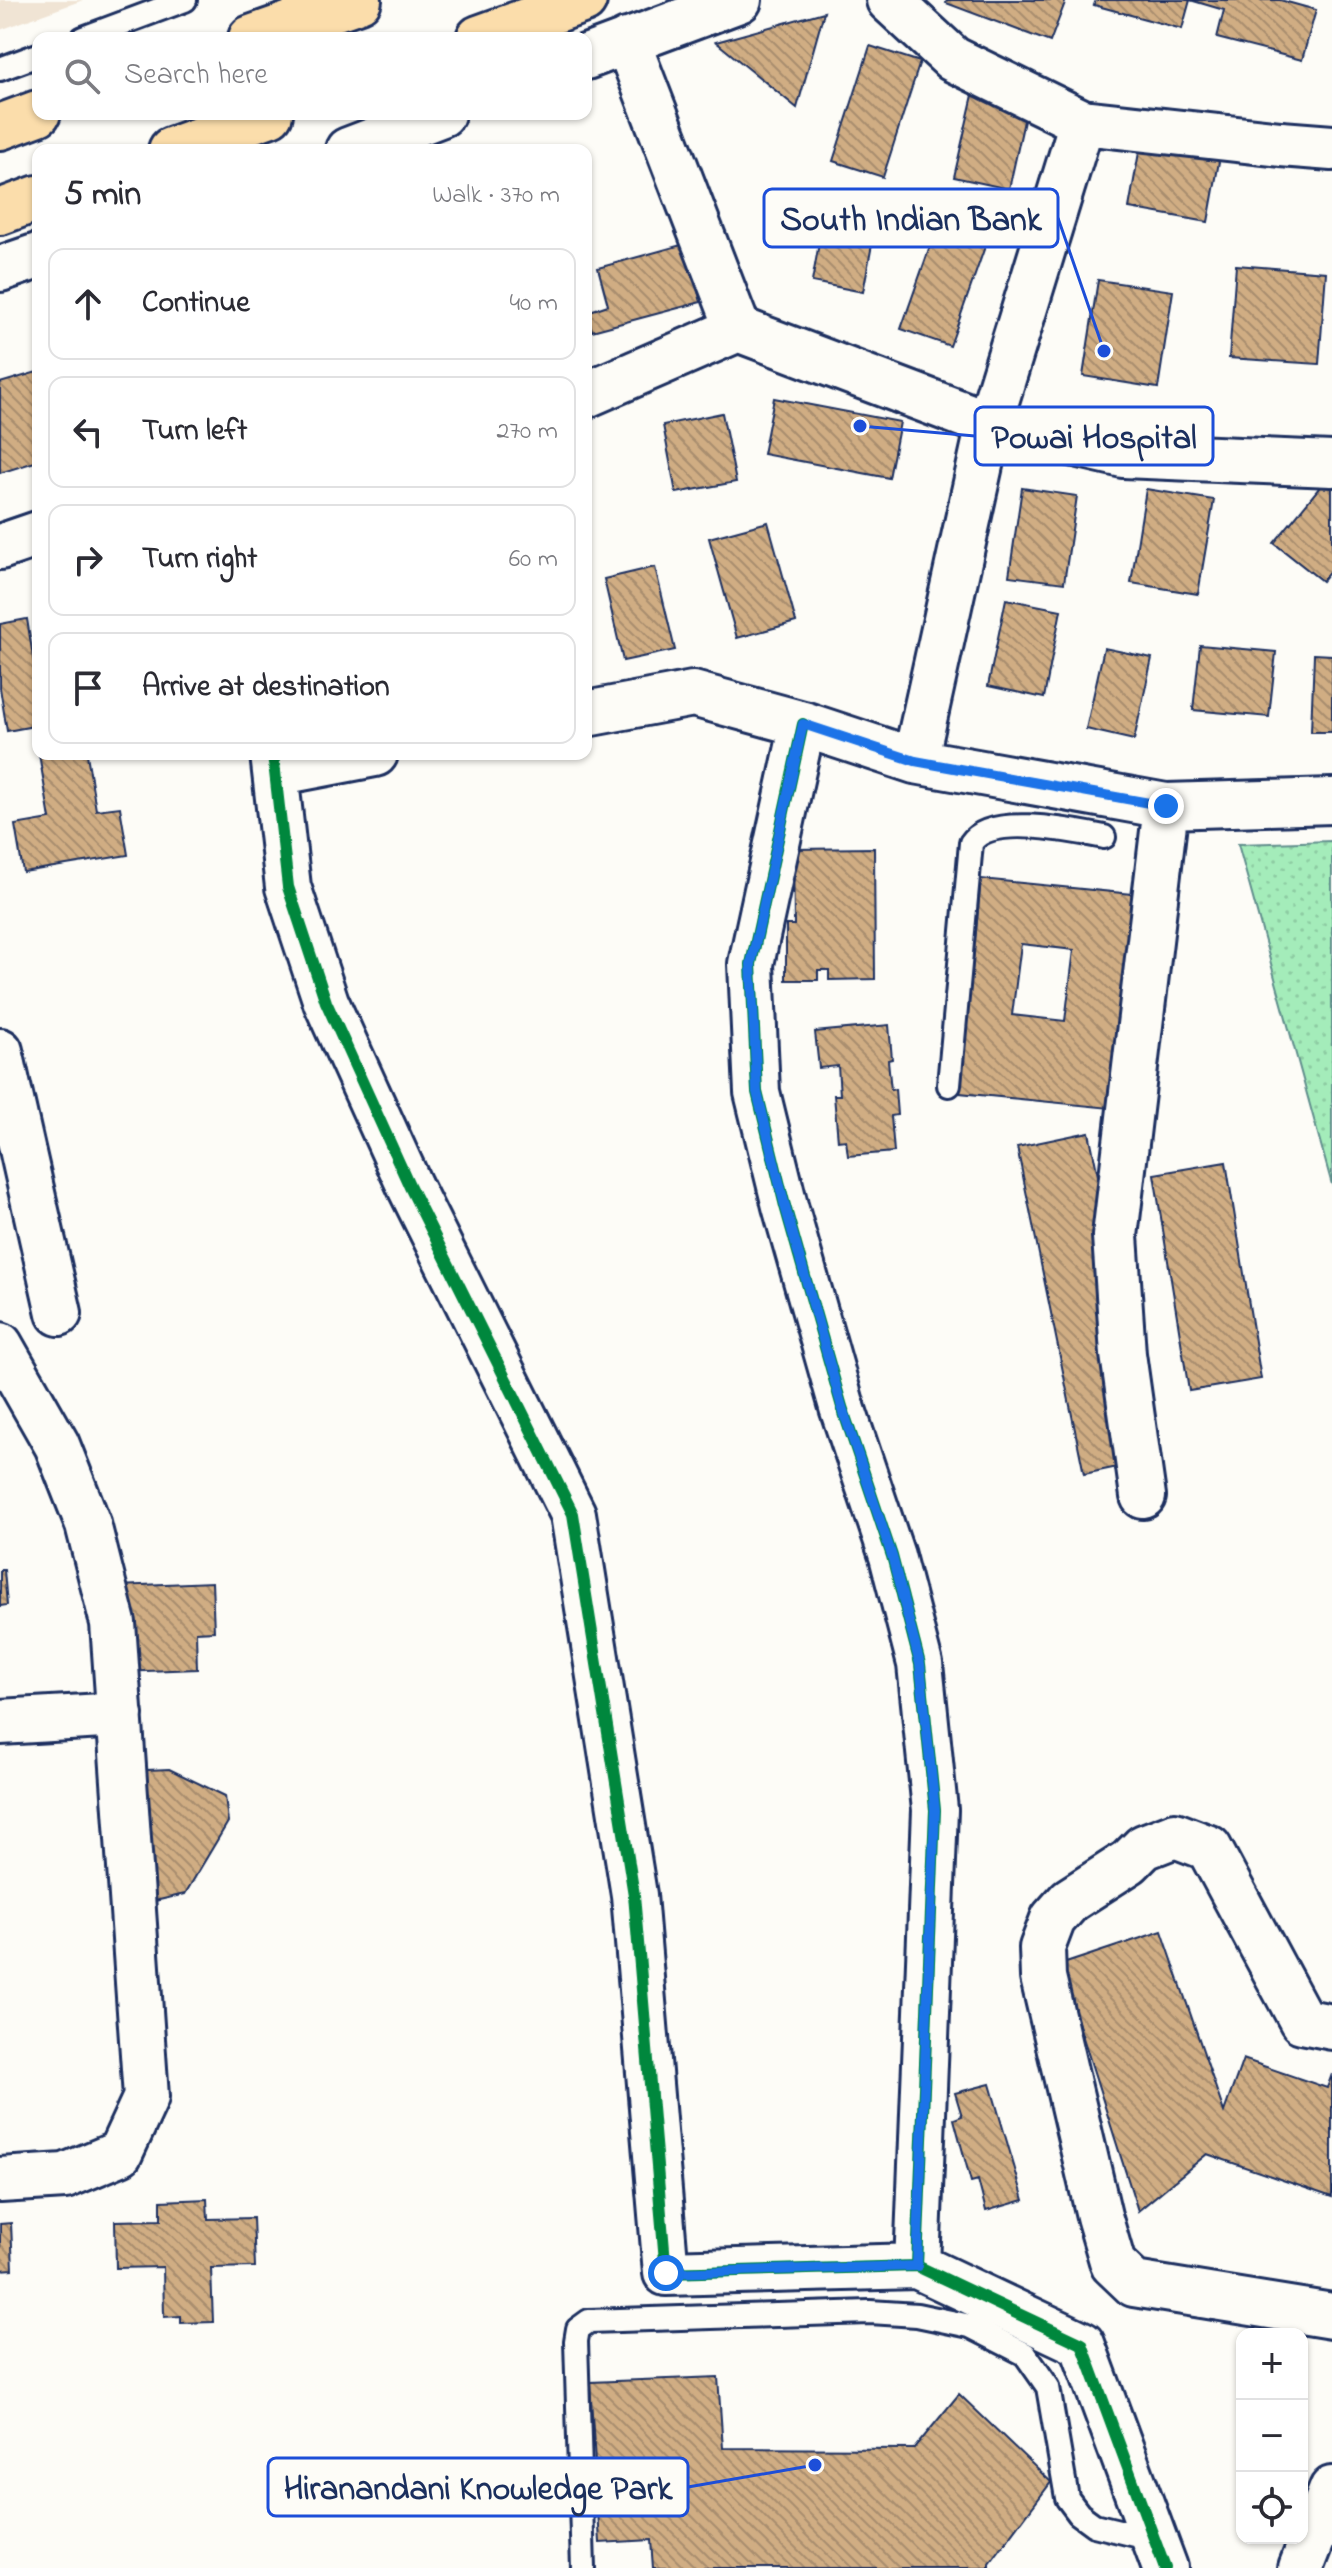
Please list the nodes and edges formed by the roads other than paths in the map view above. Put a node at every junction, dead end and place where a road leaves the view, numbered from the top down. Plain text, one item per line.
1 (185, 0) edge
2 (359, 0) edge
3 (584, 0) edge
4 (739, 0) edge
5 (889, 0) edge
6 (99, 32) edge
7 (268, 32) edge
8 (496, 32) edge
9 (627, 41) junction
10 (592, 55) edge
11 (32, 57) edge
12 (0, 69) edge
13 (32, 115) edge
14 (254, 120) edge
15 (426, 120) edge
16 (1082, 122) junction
17 (0, 127) edge
18 (188, 144) edge
19 (364, 144) edge
20 (1332, 148) edge
21 (32, 200) edge
22 (0, 212) edge
23 (32, 258) edge
24 (0, 269) edge
25 (738, 329) junction
26 (592, 392) edge
27 (989, 424) junction
28 (1332, 464) edge
29 (32, 536) edge
30 (0, 547) edge
31 (592, 713) edge
32 (803, 724) junction
33 (308, 760) edge
34 (915, 761) junction
35 (274, 763) edge
36 (1332, 801) edge
37 (1166, 806) junction
38 (1062, 808) junction
39 (1104, 837) dead end
40 (0, 1051) edge
41 (949, 1085) dead end
42 (59, 1313) dead end
43 (0, 1345) edge
44 (1143, 1496) dead end
45 (120, 1715) junction
46 (0, 1722) edge
47 (1332, 2027) edge
48 (0, 2180) edge
49 (917, 2266) junction
50 (1332, 2316) edge
51 (1332, 2489) edge
52 (1158, 2554) edge
53 (1310, 2564) edge
54 (583, 2568) edge

1 - 6 lane
2 - 7 main road
3 - 8 main road
4 - 9 street
5 - 16 street
9 - 10 street
9 - 25 street
11 - 12 lane
13 - 17 main road
14 - 18 main road
15 - 19 street
16 - 20 street
16 - 27 street
21 - 22 main road
23 - 24 street
25 - 26 street
25 - 27 street
27 - 28 street
27 - 34 street
29 - 30 street
31 - 32 street
32 - 34 street
32 - 49 street
33 - 35 street
34 - 38 street
35 - 49 street
36 - 37 street
37 - 38 street
37 - 44 street
38 - 39 lane
38 - 41 lane
40 - 42 street
43 - 45 street
45 - 46 street
45 - 48 street
47 - 50 street
49 - 52 street
51 - 53 street
52 - 54 lane

